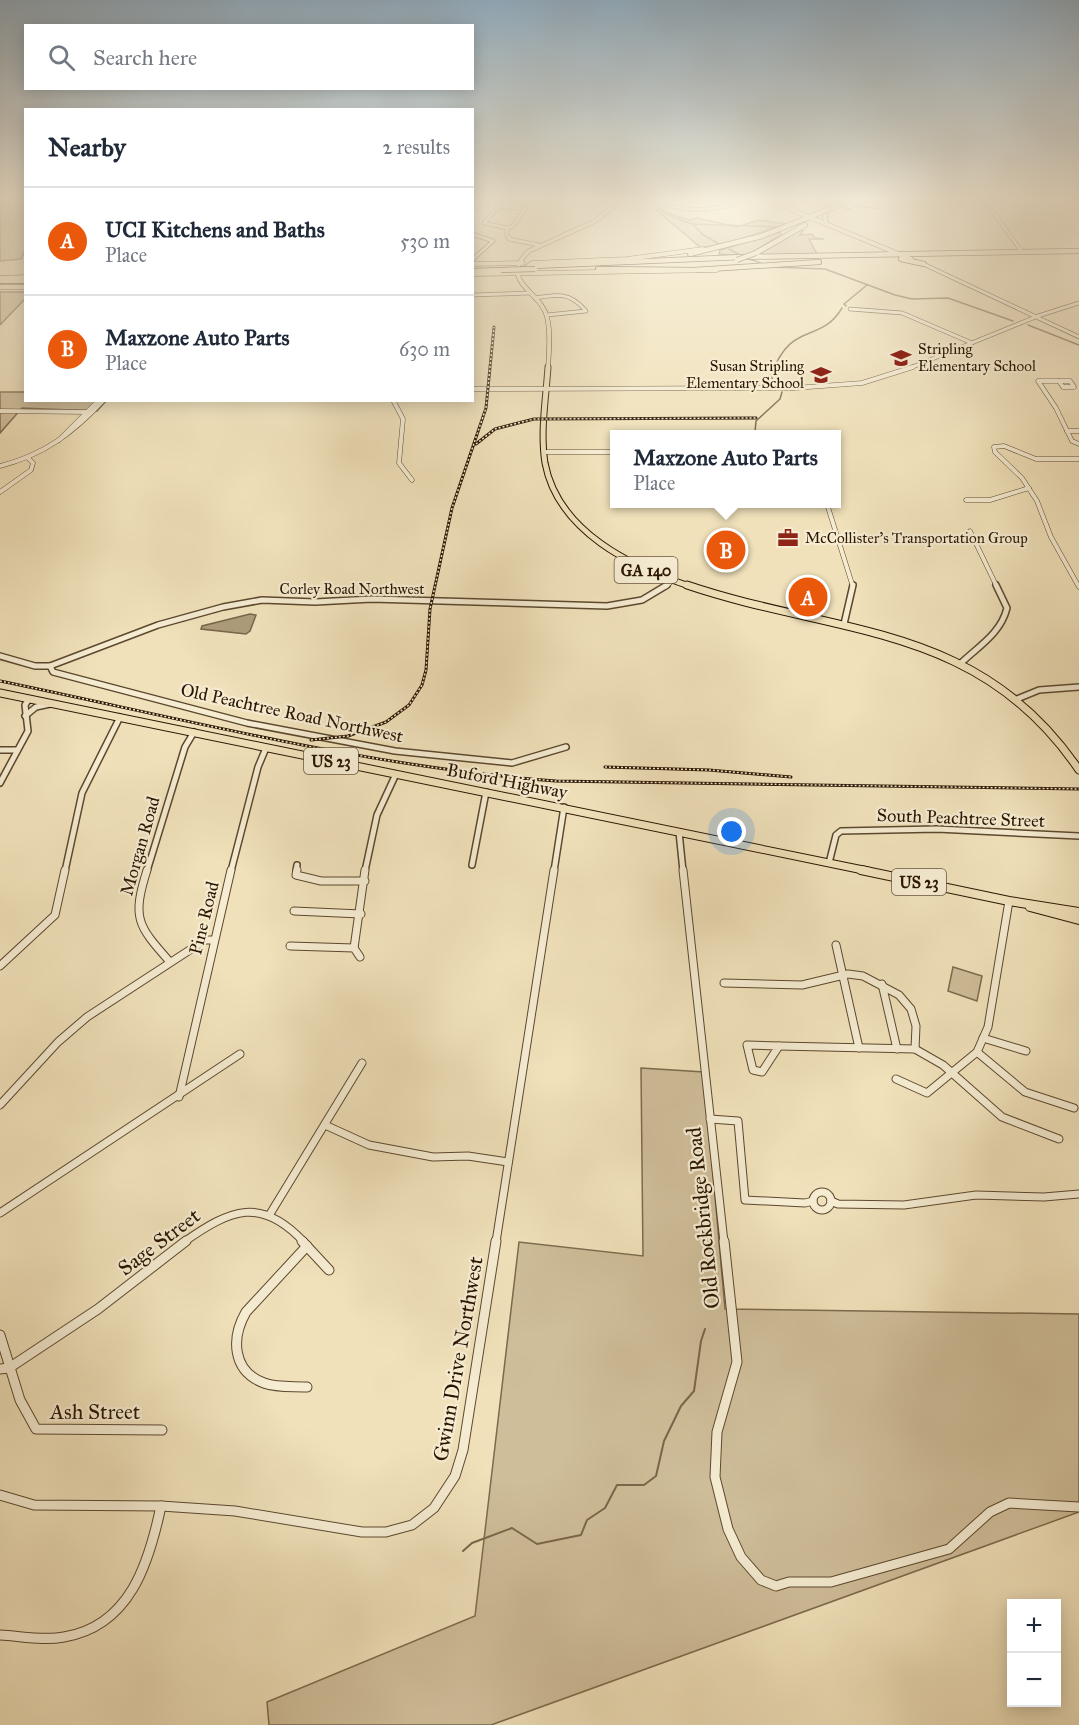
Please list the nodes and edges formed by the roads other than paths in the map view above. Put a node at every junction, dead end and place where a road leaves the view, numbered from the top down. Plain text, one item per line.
1 (522, 280) edge
2 (526, 280) edge
3 (959, 280) edge
4 (24, 282) edge
5 (0, 283) edge
6 (529, 290) junction
7 (474, 295) edge
8 (534, 298) junction
9 (1079, 303) edge
10 (850, 309) dead end
11 (547, 315) junction
12 (1036, 317) junction
13 (1079, 337) edge
14 (972, 343) junction
15 (1059, 381) dead end
16 (474, 389) edge
17 (547, 389) junction
18 (97, 402) edge
19 (102, 402) edge
20 (394, 402) edge
21 (0, 411) edge
22 (89, 412) junction
23 (1067, 431) junction
24 (1079, 431) edge
25 (1079, 444) edge
26 (545, 452) junction
27 (610, 452) edge
28 (27, 457) junction
29 (1079, 459) edge
30 (0, 465) edge
31 (412, 480) dead end
32 (1029, 488) junction
33 (0, 492) edge
34 (966, 500) dead end
35 (828, 508) edge
36 (970, 531) dead end
37 (672, 581) junction
38 (1079, 587) edge
39 (844, 624) junction
40 (0, 656) edge
41 (962, 663) junction
42 (50, 666) junction
43 (1079, 687) edge
44 (0, 693) edge
45 (29, 699) junction
46 (1017, 699) junction
47 (50, 704) junction
48 (24, 717) junction
49 (120, 717) junction
50 (194, 732) junction
51 (566, 747) dead end
52 (266, 748) junction
53 (0, 750) edge
54 (17, 750) junction
55 (10, 761) junction
56 (0, 764) edge
57 (1079, 770) edge
58 (396, 774) junction
59 (0, 783) edge
60 (486, 792) junction
61 (564, 807) junction
62 (680, 832) junction
63 (1079, 836) edge
64 (829, 863) junction
65 (297, 865) dead end
66 (472, 865) dead end
67 (365, 881) junction
68 (1009, 901) junction
69 (294, 911) dead end
70 (1079, 912) edge
71 (361, 914) junction
72 (1079, 920) edge
73 (213, 940) junction
74 (836, 945) dead end
75 (290, 946) dead end
76 (354, 948) junction
77 (360, 957) dead end
78 (170, 962) junction
79 (0, 966) edge
80 (843, 976) junction
81 (724, 983) dead end
82 (882, 984) junction
83 (983, 1038) junction
84 (779, 1046) junction
85 (859, 1048) junction
86 (897, 1049) junction
87 (915, 1049) junction
88 (1026, 1051) dead end
89 (977, 1052) junction
90 (240, 1054) dead end
91 (362, 1063) dead end
92 (951, 1074) junction
93 (897, 1079) dead end
94 (179, 1097) junction
95 (0, 1105) edge
96 (1074, 1108) dead end
97 (710, 1119) junction
98 (325, 1125) junction
99 (1059, 1139) dead end
100 (508, 1162) junction
101 (1079, 1194) edge
102 (813, 1201) junction
103 (831, 1201) junction
104 (0, 1213) edge
105 (270, 1214) junction
106 (307, 1246) junction
107 (329, 1270) dead end
108 (0, 1335) edge
109 (5, 1369) edge
110 (307, 1387) dead end
111 (162, 1430) dead end
112 (0, 1495) edge
113 (161, 1506) junction
114 (1079, 1507) edge
115 (0, 1635) edge

1 - 6 main road
2 - 6 main road
3 - 12 street
4 - 5 highway
6 - 7 street
6 - 8 main road
8 - 11 main road
8 - 11 street
9 - 12 street
10 - 14 street
11 - 17 main road, GA 140
12 - 13 street
12 - 14 street
14 - 17 street
15 - 23 street
16 - 17 street
17 - 26 main road, GA 140
18 - 22 street
19 - 22 street
20 - 31 street
21 - 22 street
22 - 28 street
23 - 24 street
23 - 25 street
26 - 27 street
26 - 37 main road, GA 140
28 - 30 street
28 - 33 street
29 - 32 street
32 - 34 street
32 - 38 street
35 - 39 street
36 - 41 street
37 - 39 main road, GA 140
37 - 42 street, Corley Road Northwest
39 - 41 main road, GA 140
40 - 42 street, Corley Road Northwest
41 - 46 main road, GA 140
42 - 51 street, Old Peachtree Road Northwest
43 - 46 street
44 - 45 main road, Buford Highway / US 23
45 - 47 main road, Buford Highway / US 23
45 - 48 street
46 - 57 main road, GA 140
47 - 48 street
47 - 49 main road, Buford Highway / US 23
48 - 54 street
49 - 50 main road, Buford Highway / US 23
49 - 79 street
50 - 52 main road, Buford Highway / US 23
50 - 78 street, Morgan Road
52 - 58 main road, Buford Highway / US 23
52 - 73 street, Pine Road
53 - 54 street
54 - 55 street
55 - 56 street
55 - 59 street
58 - 60 main road, Buford Highway / US 23
58 - 67 street
60 - 61 main road, Buford Highway / US 23
60 - 66 street
61 - 62 main road, Buford Highway / US 23
61 - 100 street, Gwinn Drive Northwest
62 - 64 main road, Buford Highway / US 23
62 - 97 street, Old Rockbridge Road
63 - 64 street, South Peachtree Street
64 - 68 main road, Buford Highway / US 23
65 - 67 street
67 - 71 street
68 - 70 main road, Buford Highway / US 23
68 - 72 main road, Buford Highway / US 23
68 - 83 street
69 - 71 street
71 - 76 street
73 - 78 street
73 - 94 street, Pine Road
74 - 80 street
75 - 76 street
76 - 77 street
78 - 95 street
80 - 81 street
80 - 82 street
80 - 85 street
82 - 86 street
82 - 87 street
83 - 88 street
83 - 89 street
84 - 84 street
84 - 85 street
85 - 86 street
86 - 87 street
87 - 92 street
89 - 92 street
89 - 96 street
90 - 94 street
91 - 98 street
92 - 93 street
92 - 99 street
94 - 104 street
97 - 102 street
97 - 114 street, Old Rockbridge Road
98 - 100 street
98 - 105 street
100 - 113 street, Gwinn Drive Northwest
101 - 103 street
102 - 103 street
102 - 103 street
105 - 106 street
105 - 109 street, Sage Street
106 - 107 street
106 - 110 street
108 - 109 street
109 - 111 street, Ash Street
112 - 113 street, Gwinn Drive Northwest
113 - 115 street

